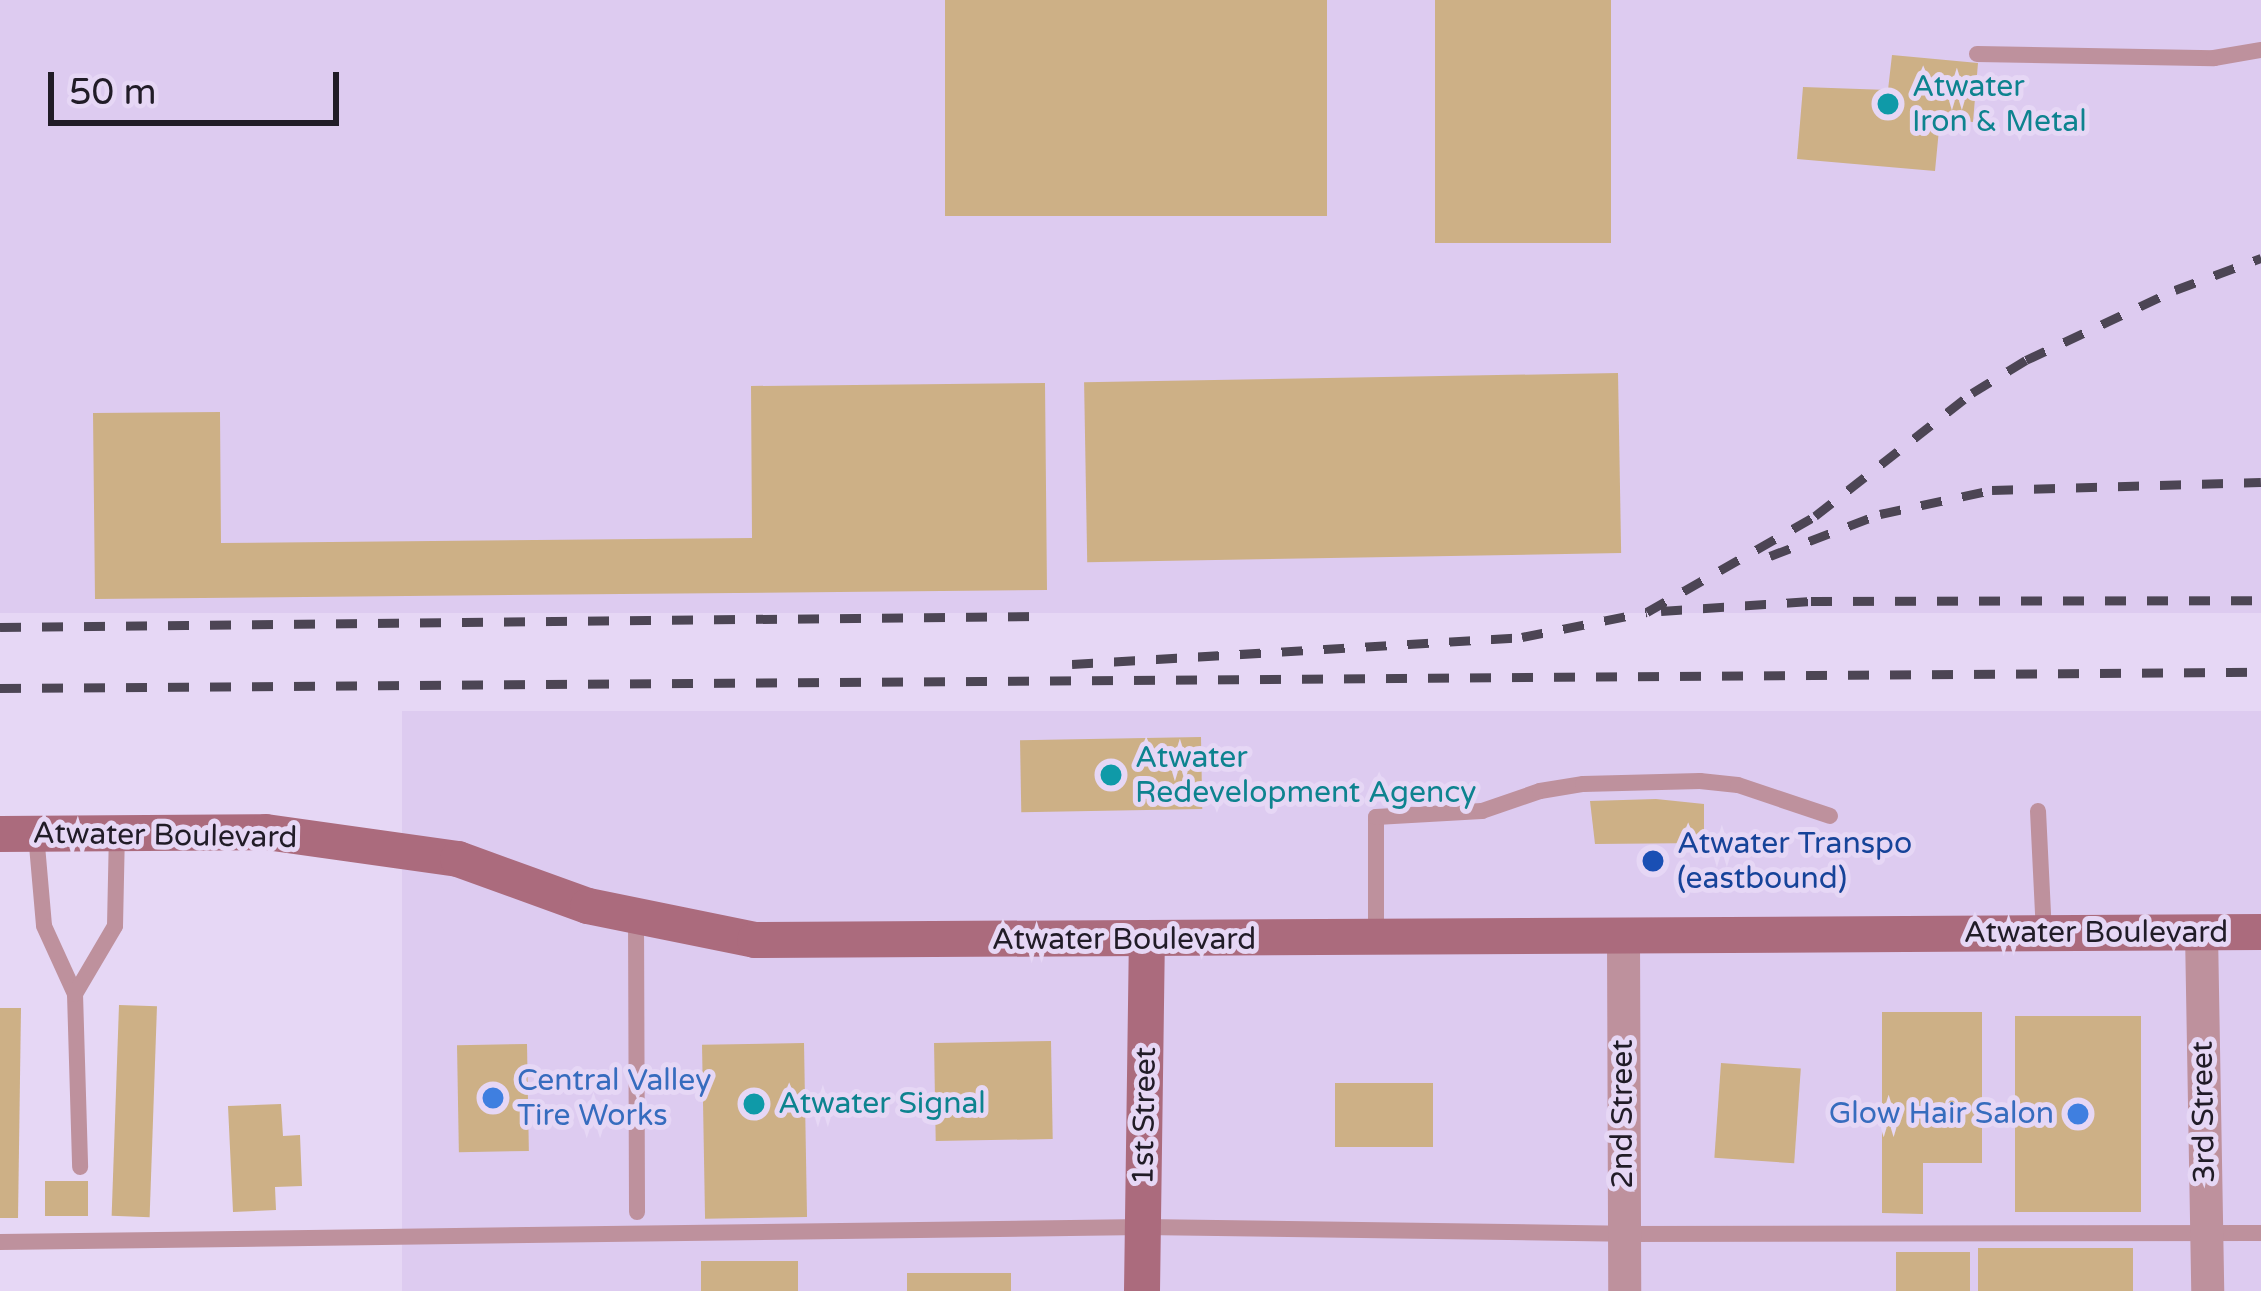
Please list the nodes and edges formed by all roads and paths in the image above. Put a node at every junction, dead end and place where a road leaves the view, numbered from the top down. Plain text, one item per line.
1 (2261, 50) edge
2 (1977, 54) dead end
3 (2038, 811) dead end
4 (1830, 816) dead end
5 (117, 833) junction
6 (18, 834) edge
7 (637, 916) junction
8 (2201, 932) junction
9 (2261, 932) edge
10 (2044, 934) junction
11 (1623, 937) junction
12 (1376, 938) junction
13 (1147, 940) junction
14 (75, 994) junction
15 (80, 1167) dead end
16 (637, 1212) dead end
17 (1143, 1227) junction
18 (2261, 1233) edge
19 (1623, 1234) junction
20 (2206, 1234) junction
21 (0, 1242) edge
22 (1142, 1291) edge
23 (1624, 1291) edge
24 (2206, 1291) edge

1 - 2 lane
3 - 10 lane
4 - 12 lane
5 - 6 main road, Atwater Boulevard
5 - 7 main road, Atwater Boulevard
5 - 14 lane
6 - 14 lane
7 - 13 main road, Atwater Boulevard
7 - 16 lane
8 - 9 main road, Atwater Boulevard
8 - 10 main road, Atwater Boulevard
8 - 20 street, 3rd Street
10 - 11 main road, Atwater Boulevard
11 - 12 main road, Atwater Boulevard
11 - 19 street, 2nd Street
12 - 13 main road, Atwater Boulevard
13 - 17 main road, 1st Street
14 - 15 lane
17 - 19 lane
17 - 21 lane
17 - 22 main road, 1st Street
18 - 20 lane
19 - 20 lane
19 - 23 street, 2nd Street
20 - 24 street, 3rd Street

